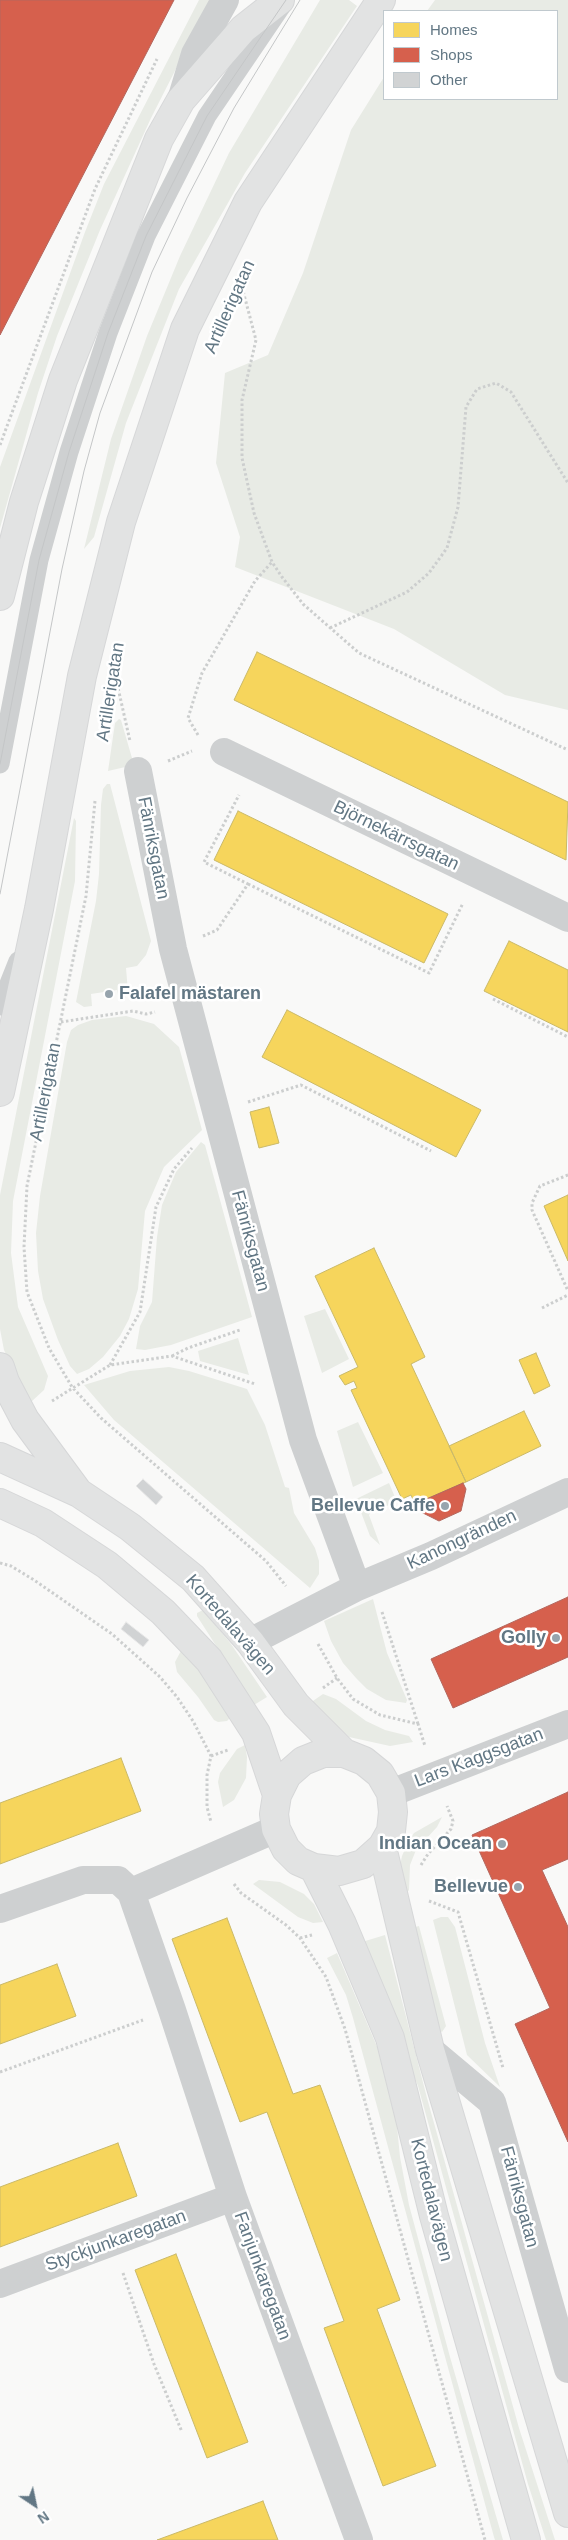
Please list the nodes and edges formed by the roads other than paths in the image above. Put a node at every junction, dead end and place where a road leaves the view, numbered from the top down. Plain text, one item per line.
1 (225, 0) edge
2 (280, 0) edge
3 (286, 0) edge
4 (381, 0) edge
5 (180, 100) junction
6 (0, 596) edge
7 (214, 749) road end
8 (0, 764) edge
9 (149, 768) road end
10 (39, 909) junction
11 (568, 918) edge
12 (0, 1006) edge
13 (0, 1092) edge
14 (0, 1367) edge
15 (0, 1457) edge
16 (568, 1492) edge
17 (79, 1493) junction
18 (0, 1503) edge
19 (364, 1584) junction
20 (250, 1642) junction
21 (568, 1724) edge
22 (344, 1753) junction
23 (391, 1793) junction
24 (276, 1795) junction
25 (276, 1829) junction
26 (382, 1847) junction
27 (314, 1868) junction
28 (131, 1892) junction
29 (0, 1909) edge
30 (430, 2050) junction
31 (233, 2197) junction
32 (0, 2284) edge
33 (568, 2369) edge
34 (568, 2513) edge
35 (359, 2540) edge
36 (526, 2540) edge

1 - 5 street
2 - 5 main road
3 - 8 lane
4 - 10 main road, Artillerigatan
5 - 6 main road
7 - 11 street, Björnekärrsgatan
9 - 19 street, Fänriksgatan
10 - 12 lane
10 - 13 main road, Artillerigatan
14 - 17 main road, Kortedalavägen
15 - 17 main road, Kortedalavägen
16 - 19 street, Kanongränden
17 - 20 main road, Kortedalavägen
18 - 24 main road, Kortedalavägen
19 - 20 street
20 - 22 main road, Kortedalavägen
21 - 23 street, Lars Kaggsgatan
22 - 23 main road, Kortedalavägen
22 - 24 main road, Kortedalavägen
23 - 26 main road, Kortedalavägen
24 - 25 main road, Kortedalavägen
25 - 27 main road, Kortedalavägen
25 - 28 street
26 - 27 main road, Kortedalavägen
26 - 30 main road
27 - 36 main road, Kortedalavägen
28 - 29 street
28 - 31 street, Fanjunkaregatan
30 - 33 street, Fänriksgatan
30 - 34 main road
31 - 32 street, Styckjunkaregatan
31 - 35 street, Fanjunkaregatan

